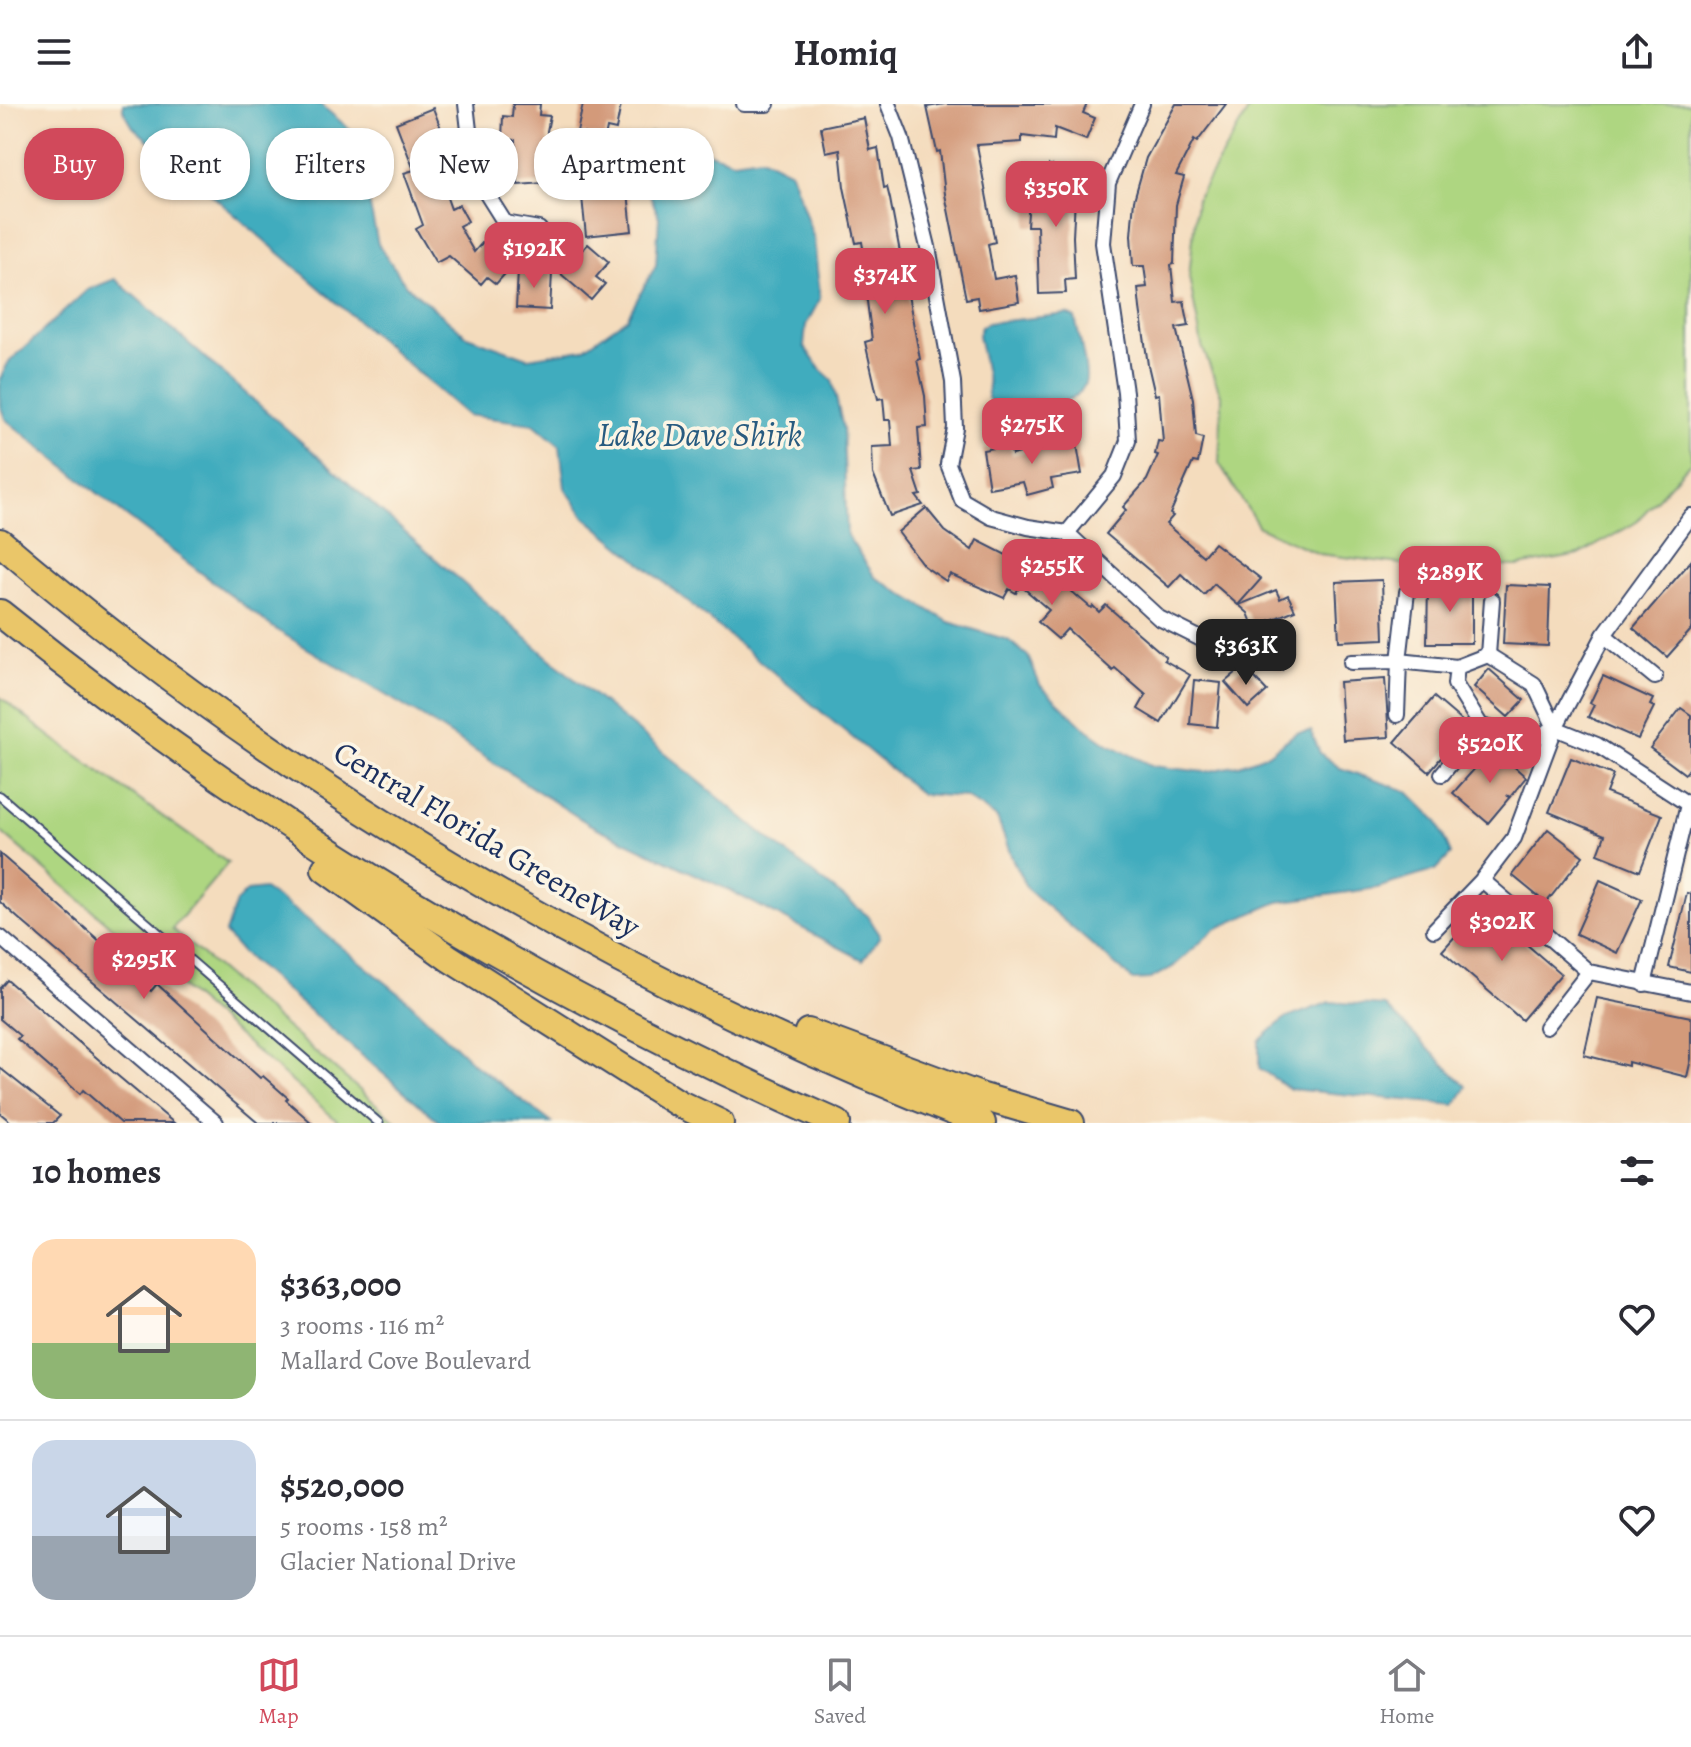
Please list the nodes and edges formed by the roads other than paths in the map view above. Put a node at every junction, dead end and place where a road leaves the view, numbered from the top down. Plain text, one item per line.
1 (466, 104) edge
2 (744, 104) edge
3 (767, 104) edge
4 (888, 104) edge
5 (1141, 104) edge
6 (539, 229) dead end
7 (1691, 516) edge
8 (1067, 533) junction
9 (0, 542) edge
10 (1407, 592) dead end
11 (1492, 600) dead end
12 (0, 613) edge
13 (1604, 635) junction
14 (1207, 642) dead end
15 (1488, 655) junction
16 (1399, 661) junction
17 (1351, 662) dead end
18 (1457, 667) junction
19 (1655, 677) dead end
20 (102, 694) junction
21 (1397, 715) dead end
22 (1481, 726) junction
23 (1555, 728) junction
24 (1442, 774) dead end
25 (0, 796) edge
26 (1689, 805) edge
27 (1482, 880) junction
28 (499, 891) junction
29 (1434, 930) dead end
30 (0, 937) edge
31 (1589, 972) junction
32 (1644, 984) junction
33 (1691, 992) edge
34 (1546, 1027) dead end
35 (216, 1123) edge
36 (379, 1123) edge
37 (720, 1123) edge
38 (837, 1123) edge
39 (982, 1123) edge
40 (1071, 1123) edge

1 - 6 street
2 - 3 street
4 - 8 street
5 - 8 street
7 - 13 street
8 - 14 street
9 - 28 highway, Central Florida GreeneWay
10 - 16 street
11 - 15 street
12 - 20 highway
13 - 19 street
13 - 23 street
15 - 18 street
15 - 23 street
16 - 17 street
16 - 18 street
16 - 21 street
18 - 22 street
20 - 37 highway
20 - 38 highway
22 - 23 street
22 - 24 street
23 - 26 street
23 - 27 street
25 - 36 lane
26 - 32 street
27 - 29 street
27 - 31 street
28 - 39 highway, Central Florida GreeneWay
28 - 40 highway
30 - 35 street
31 - 32 street
31 - 34 street
32 - 33 street

